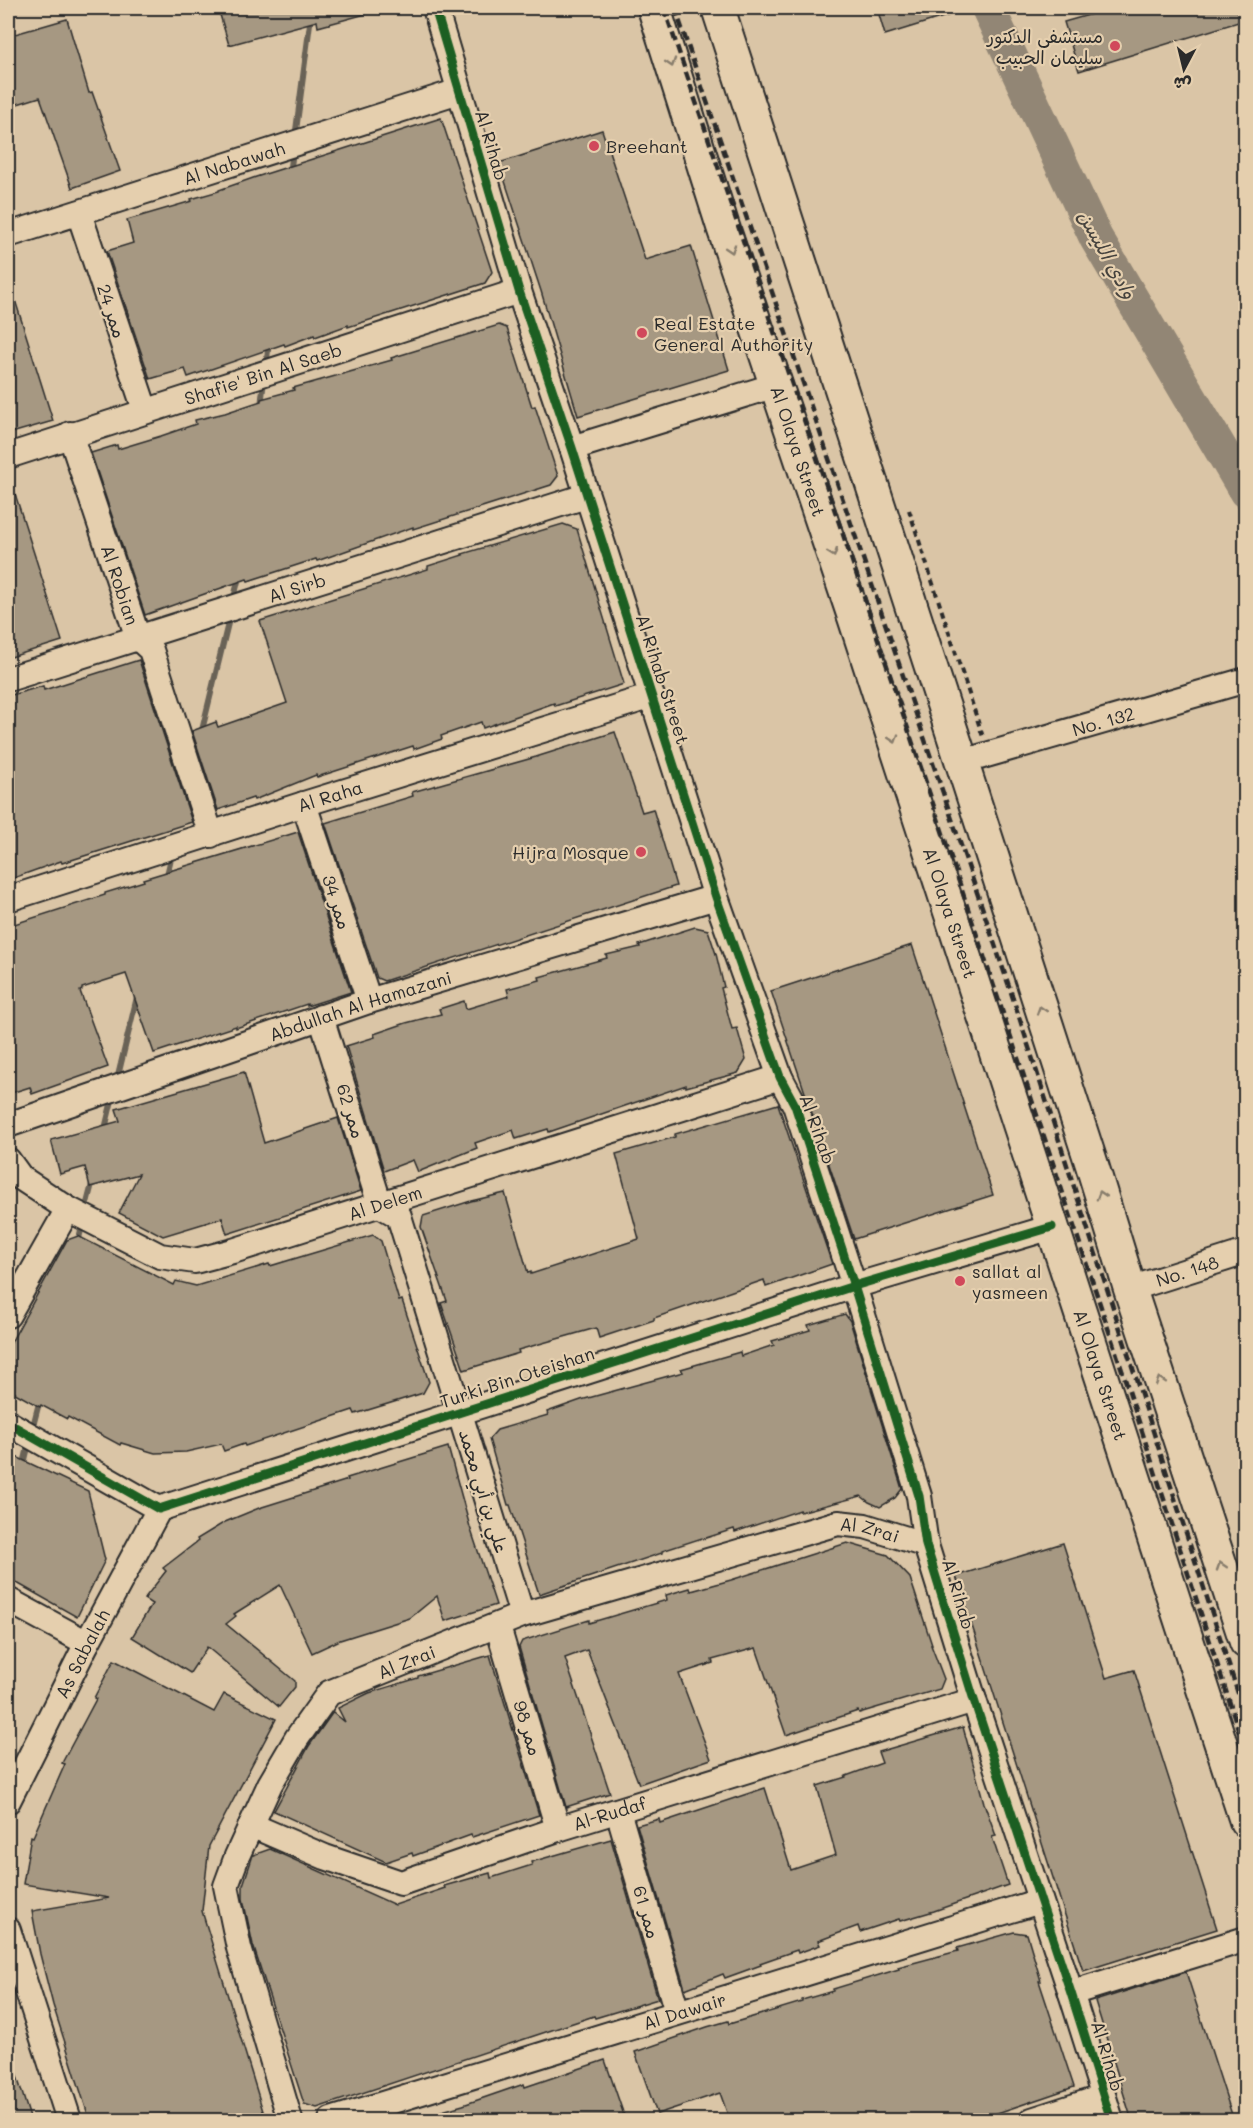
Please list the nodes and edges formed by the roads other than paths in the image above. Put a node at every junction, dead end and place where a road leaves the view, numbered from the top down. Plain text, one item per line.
1 (435, 8) edge
2 (654, 8) edge
3 (718, 8) edge
4 (459, 91) junction
5 (79, 213) junction
6 (8, 235) edge
7 (519, 291) junction
8 (776, 385) junction
9 (145, 410) junction
10 (70, 434) junction
11 (572, 448) junction
12 (8, 456) edge
13 (586, 496) junction
14 (138, 638) junction
15 (8, 679) edge
16 (1245, 680) edge
17 (652, 696) junction
18 (962, 762) junction
19 (304, 804) junction
20 (212, 835) junction
21 (716, 897) junction
22 (8, 899) edge
23 (369, 1001) junction
24 (321, 1017) junction
25 (780, 1077) junction
26 (8, 1125) edge
27 (8, 1160) edge
28 (380, 1205) junction
29 (68, 1209) junction
30 (1052, 1227) junction
31 (1245, 1252) edge
32 (854, 1286) junction
33 (1130, 1289) junction
34 (8, 1315) edge
35 (460, 1413) junction
36 (8, 1422) edge
37 (159, 1509) junction
38 (926, 1545) junction
39 (8, 1600) edge
40 (522, 1616) junction
41 (498, 1627) junction
42 (1245, 1642) edge
43 (87, 1643) junction
44 (974, 1700) junction
45 (8, 1801) edge
46 (618, 1811) junction
47 (1245, 1821) edge
48 (251, 1825) junction
49 (558, 1829) junction
50 (1040, 1901) junction
51 (8, 1930) edge
52 (1245, 1939) edge
53 (1071, 1993) junction
54 (677, 2012) junction
55 (1103, 2097) junction
56 (69, 2121) edge
57 (290, 2121) edge
58 (331, 2121) edge
59 (1032, 2121) edge
60 (1111, 2121) edge

1 - 4 street, Al Rihab
2 -> 8 main road, Al Olaya Street
3 - 18 main road
4 - 5 street, Al Nabawah
4 - 7 street, Al Rihab
5 - 6 street, Al Nabawah
5 - 9 street, ممر 24
7 - 9 street, Shafie' Bin Al Saeb
7 - 11 street, Al Rihab Street
8 - 11 street
8 -> 30 main road, Al Olaya Street
9 - 10 street, Shafie' Bin Al Saeb
10 - 12 street, Shafie' Bin Al Saeb
10 - 14 street, Al Robian
11 - 13 street, Al Rihab Street
13 - 14 street, Al Sirb
13 - 17 street, Al Rihab Street
14 - 15 street, Al Sirb
14 - 20 street, Al Robian
16 - 18 street, No. 132
17 - 19 street, Al Raha
17 - 21 street, Al Rihab Street
33 -> 18 main road
19 - 20 street, Al Raha
19 - 23 street, ممر 34
20 - 22 street, Al Raha
21 - 23 street, Abdullah Al Hamazani
21 - 25 street, Al Rihab Street
23 - 24 street, Abdullah Al Hamazani
24 - 26 street, Abdullah Al Hamazani
24 - 28 street, ممر 62
25 - 28 street, Al Delem
25 - 32 street, Al Rihab
27 - 29 street, Al Delem
28 - 29 street, Al Delem
28 - 35 street, علي بن أبي محمد
29 - 34 street
30 - 32 street, Turki Bin Oteishan
30 - 47 main road, Al Olaya Street
31 - 33 street, No. 148
32 - 35 street, Turki Bin Oteishan
32 - 38 street, Al Rihab
42 -> 33 main road
35 - 37 street, Turki Bin Oteishan
35 - 40 street, علي بن أبي محمد
36 - 37 street
37 - 43 street, As Sabalah
38 - 40 street, Al Zrai
38 - 44 street, Al Rihab
39 - 43 street
40 - 41 street, Al Zrai
41 - 48 street, Al Zrai
41 - 49 street, ممر 98
43 - 45 street, As Sabalah
44 - 46 street, Al-Rudaf
44 - 50 street, Al Rihab
46 - 49 street, Al-Rudaf
46 - 54 street, ممر 61
48 - 49 street, Al-Rudaf
48 - 57 street, Al Zrai
50 - 53 street, Al Rihab
50 - 54 street, Al Dawair
51 - 56 street
52 - 53 street
53 - 55 street, Al Rihab
54 - 58 street, Al Dawair
55 - 59 street
55 - 60 street, Al Rihab

